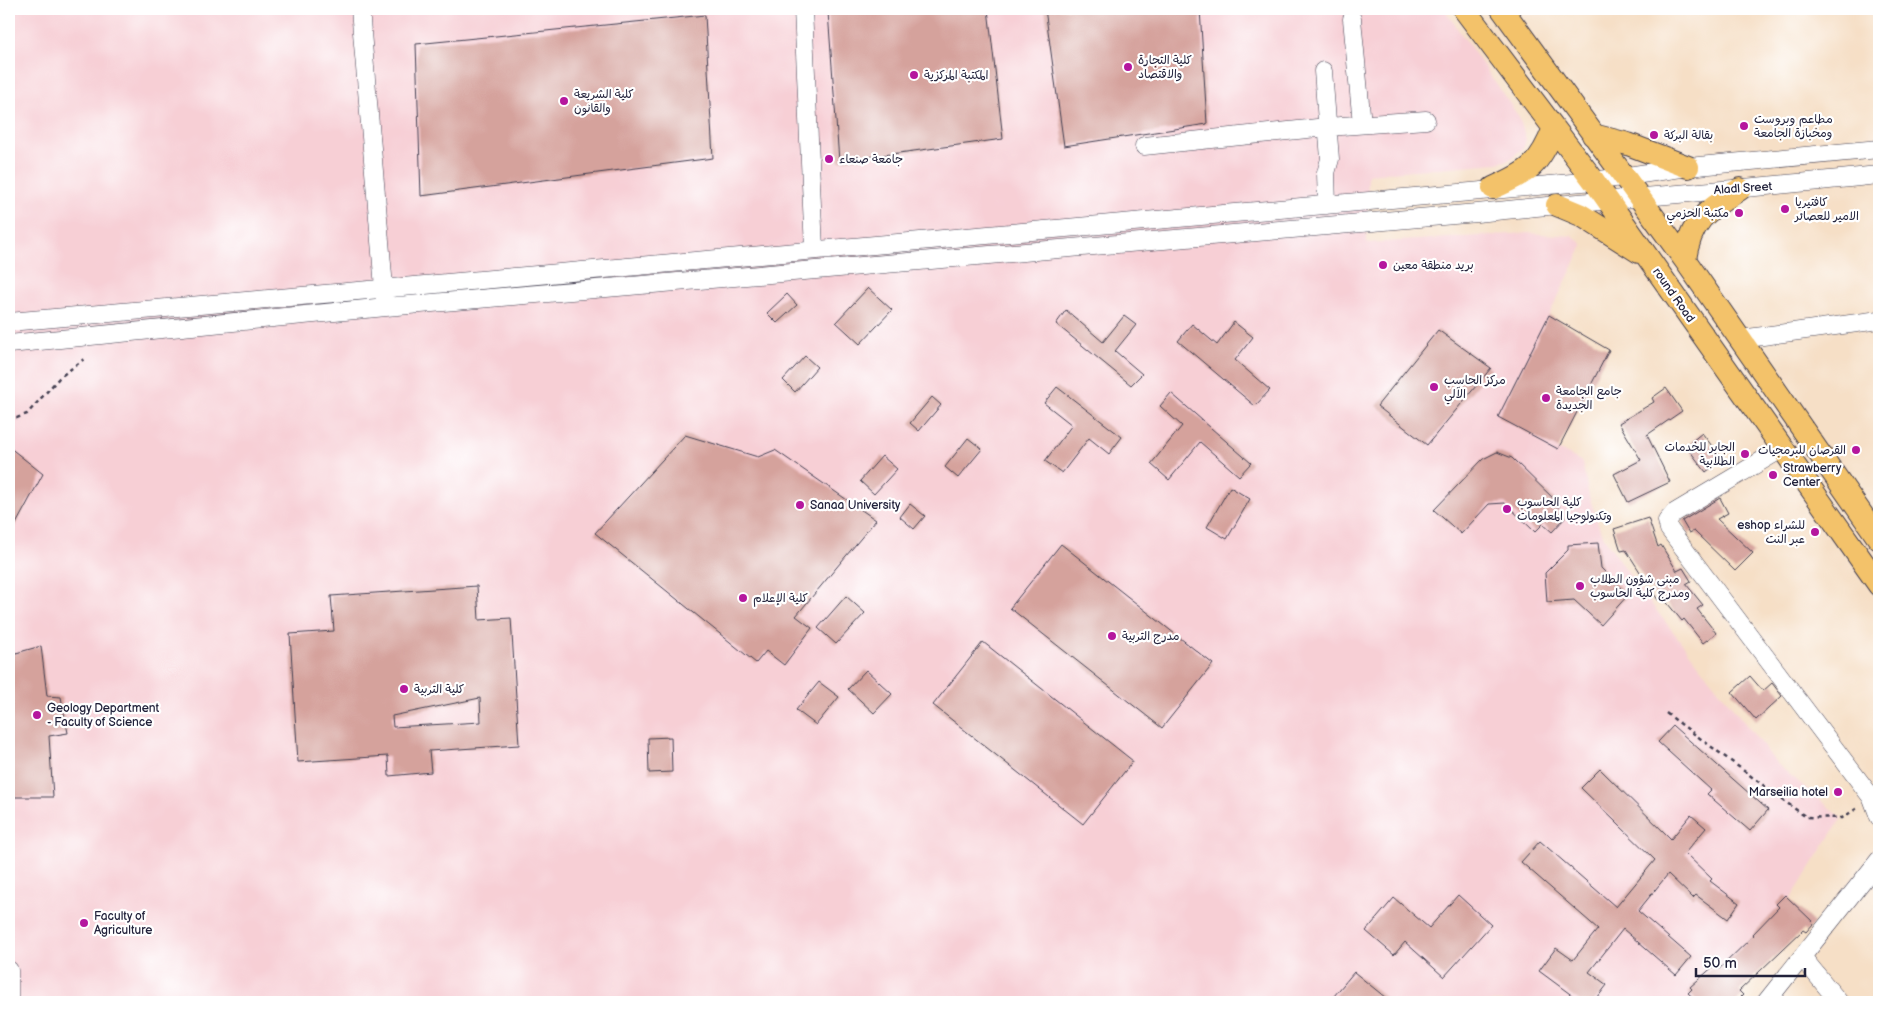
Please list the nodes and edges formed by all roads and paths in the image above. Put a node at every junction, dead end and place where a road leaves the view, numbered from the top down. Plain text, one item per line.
1 (360, 9) edge
2 (803, 9) edge
3 (1464, 9) edge
4 (1504, 9) edge
5 (1352, 19) dead end
6 (1323, 71) dead end
7 (1426, 120) dead end
8 (1362, 124) junction
9 (1327, 127) junction
10 (1554, 128) junction
11 (1593, 135) junction
12 (1144, 146) dead end
13 (1879, 149) edge
14 (1688, 167) junction
15 (1879, 175) edge
16 (1625, 176) junction
17 (1594, 180) junction
18 (1494, 188) junction
19 (1740, 189) junction
20 (1638, 196) junction
21 (1607, 200) junction
22 (1332, 204) junction
23 (1557, 205) junction
24 (1334, 224) junction
25 (814, 249) junction
26 (1648, 257) junction
27 (1685, 260) junction
28 (385, 287) junction
29 (386, 307) junction
30 (109, 314) junction
31 (1879, 320) edge
32 (9, 322) edge
33 (104, 336) junction
34 (1741, 339) junction
35 (9, 344) edge
36 (84, 359) dead end
37 (9, 421) edge
38 (1783, 448) junction
39 (1879, 539) edge
40 (1879, 586) edge
41 (1666, 713) dead end
42 (1876, 795) edge
43 (1879, 817) edge
44 (1879, 860) edge
45 (1803, 958) junction
46 (9, 970) edge
47 (9, 997) edge
48 (1766, 1002) edge
49 (1839, 1002) edge

1 - 28 street
2 - 25 street
3 - 10 main road, round Road
4 - 11 main road
5 - 8 street
6 - 9 street
7 - 8 street
8 - 9 street
9 - 12 street
9 - 22 street
10 - 17 main road, round Road
10 - 18 main road
11 - 14 main road
11 - 16 main road
13 - 14 street, Aladl Sreet
14 - 16 street, Aladl Sreet
15 - 19 street, Aladl Sreet
16 - 17 street, Aladl Sreet
16 - 20 main road
17 - 18 street, Aladl Sreet
17 - 21 main road, round Road
18 - 22 street, Aladl Sreet
19 - 20 street, Aladl Sreet
19 - 27 main road
20 - 21 street, Aladl Sreet
20 - 27 main road
21 - 23 street, Aladl Sreet
21 - 26 main road, round Road
22 - 24 street
22 - 25 street, Aladl Sreet
23 - 24 street, Aladl Sreet
23 - 26 main road
24 - 29 street, Aladl Sreet
25 - 28 street, Aladl Sreet
26 - 38 main road, round Road
27 - 34 main road
28 - 29 street
28 - 30 street, Aladl Sreet
29 - 33 street, Aladl Sreet
30 - 32 street, Aladl Sreet
30 - 33 street
31 - 34 street
33 - 35 street, Aladl Sreet
34 - 39 main road
36 - 37 path
38 - 40 main road, round Road
38 - 42 street
41 - 42 path
42 - 43 street
44 - 45 street
45 - 48 street
45 - 49 street
46 - 47 street

